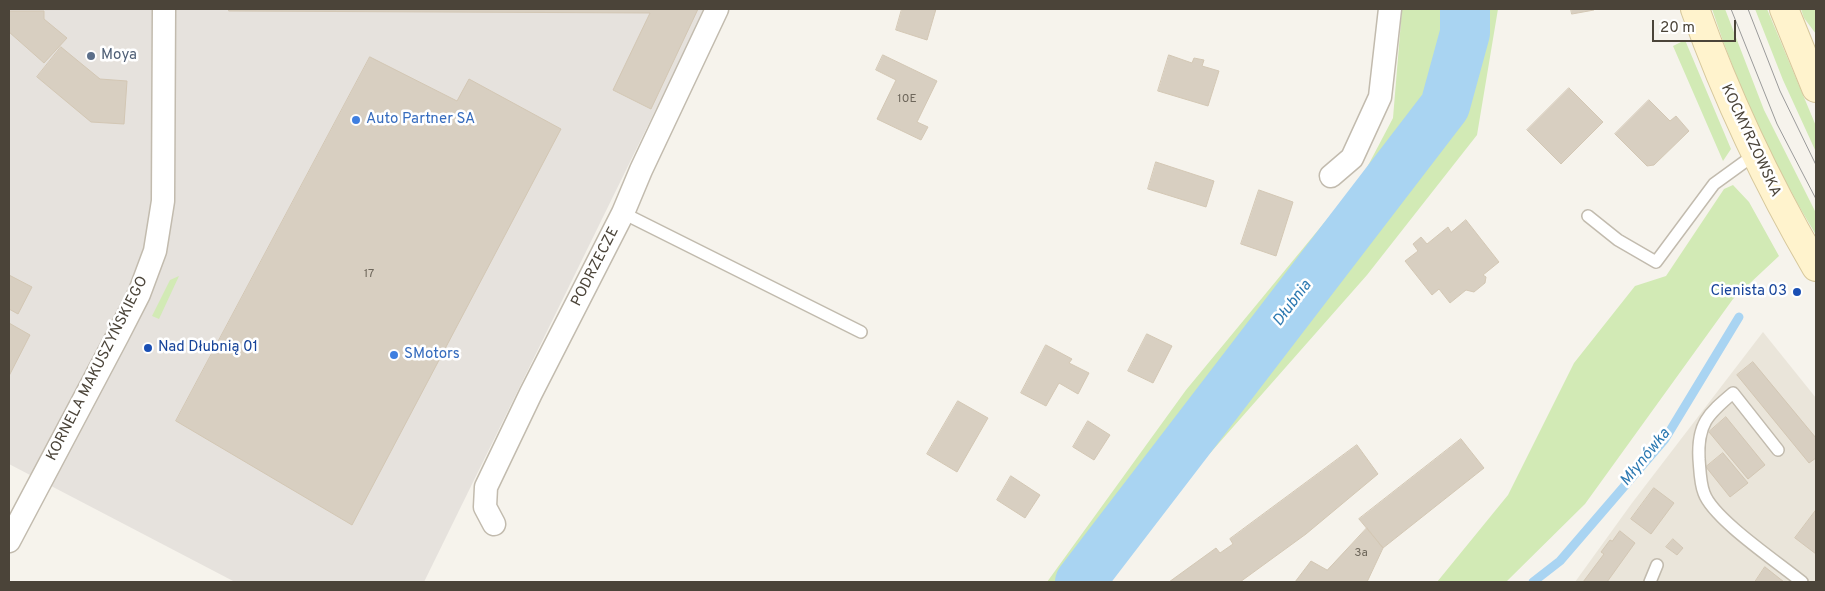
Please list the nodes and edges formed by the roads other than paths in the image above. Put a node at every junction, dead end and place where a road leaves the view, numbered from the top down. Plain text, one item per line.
1 (164, 9) edge
2 (717, 9) edge
3 (1390, 9) edge
4 (1695, 9) edge
5 (1787, 19) edge
6 (1816, 47) edge
7 (1816, 88) edge
8 (1754, 154) junction
9 (1331, 176) dead end
10 (623, 213) junction
11 (1588, 216) dead end
12 (1816, 267) edge
13 (861, 332) dead end
14 (1778, 450) dead end
15 (494, 524) dead end
16 (9, 541) edge
17 (1657, 565) dead end
18 (1650, 582) edge
19 (1802, 582) edge

1 - 16 street, KORNELA MAKUSZYŃSKIEGO
2 - 10 street, PODRZECZE
3 - 9 street
4 - 8 main road, KOCMYRZOWSKA
5 - 6 street
5 - 7 main road
8 - 11 lane
8 - 12 main road, KOCMYRZOWSKA
10 - 13 lane
10 - 15 street, PODRZECZE
14 - 19 lane
17 - 18 lane

